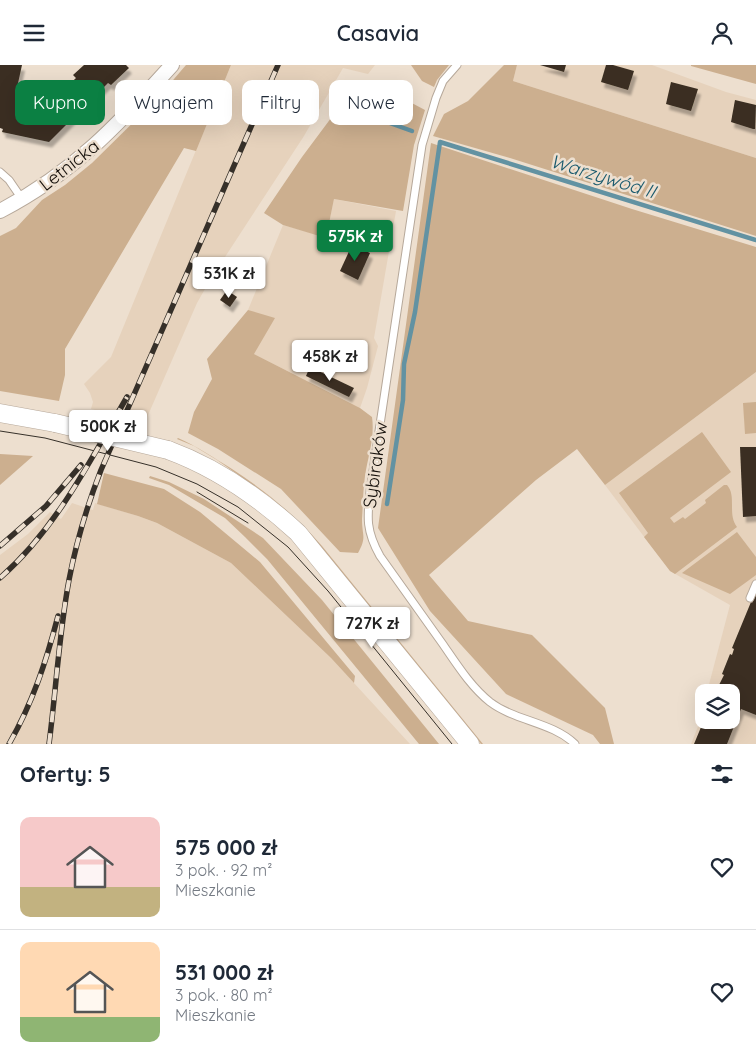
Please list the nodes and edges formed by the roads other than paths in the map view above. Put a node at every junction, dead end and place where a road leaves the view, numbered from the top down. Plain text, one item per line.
1 (172, 65) edge
2 (457, 65) edge
3 (0, 172) edge
4 (22, 200) junction
5 (0, 211) edge
6 (0, 413) edge
7 (756, 584) edge
8 (750, 598) dead end
9 (470, 744) edge
10 (575, 744) edge

1 - 4 street, Letnicka
2 - 10 lane, Sybiraków
3 - 4 lane
4 - 5 street, Letnicka
6 - 9 street, bridge
7 - 8 lane

